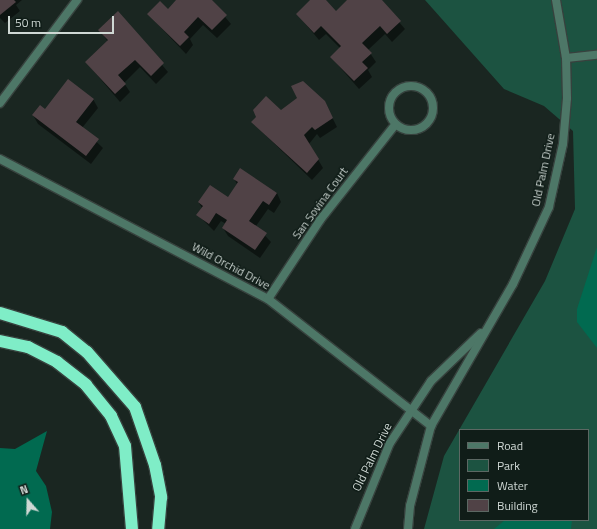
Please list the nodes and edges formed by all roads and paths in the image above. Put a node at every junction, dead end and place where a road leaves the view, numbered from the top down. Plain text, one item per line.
1 (77, 0) edge
2 (556, 0) edge
3 (597, 55) edge
4 (566, 58) junction
5 (0, 103) edge
6 (395, 125) junction
7 (0, 159) edge
8 (268, 299) junction
9 (0, 313) edge
10 (484, 330) junction
11 (0, 341) edge
12 (411, 410) junction
13 (431, 426) junction
14 (132, 529) edge
15 (158, 529) edge
16 (355, 529) edge
17 (408, 529) edge

1 - 5 street
2 - 4 street, Old Palm Drive
3 - 4 street
4 - 10 street, Old Palm Drive
6 - 6 street
6 - 8 street, San Sovina Court
7 - 8 street, Wild Orchid Drive
8 - 12 street, Wild Orchid Drive
9 - 15 highway
10 - 12 street, Old Palm Drive
10 - 13 street, Old Palm Drive
11 - 14 highway
12 - 13 street, Wild Orchid Drive
12 - 16 street, Old Palm Drive
13 - 17 street, Old Palm Drive

